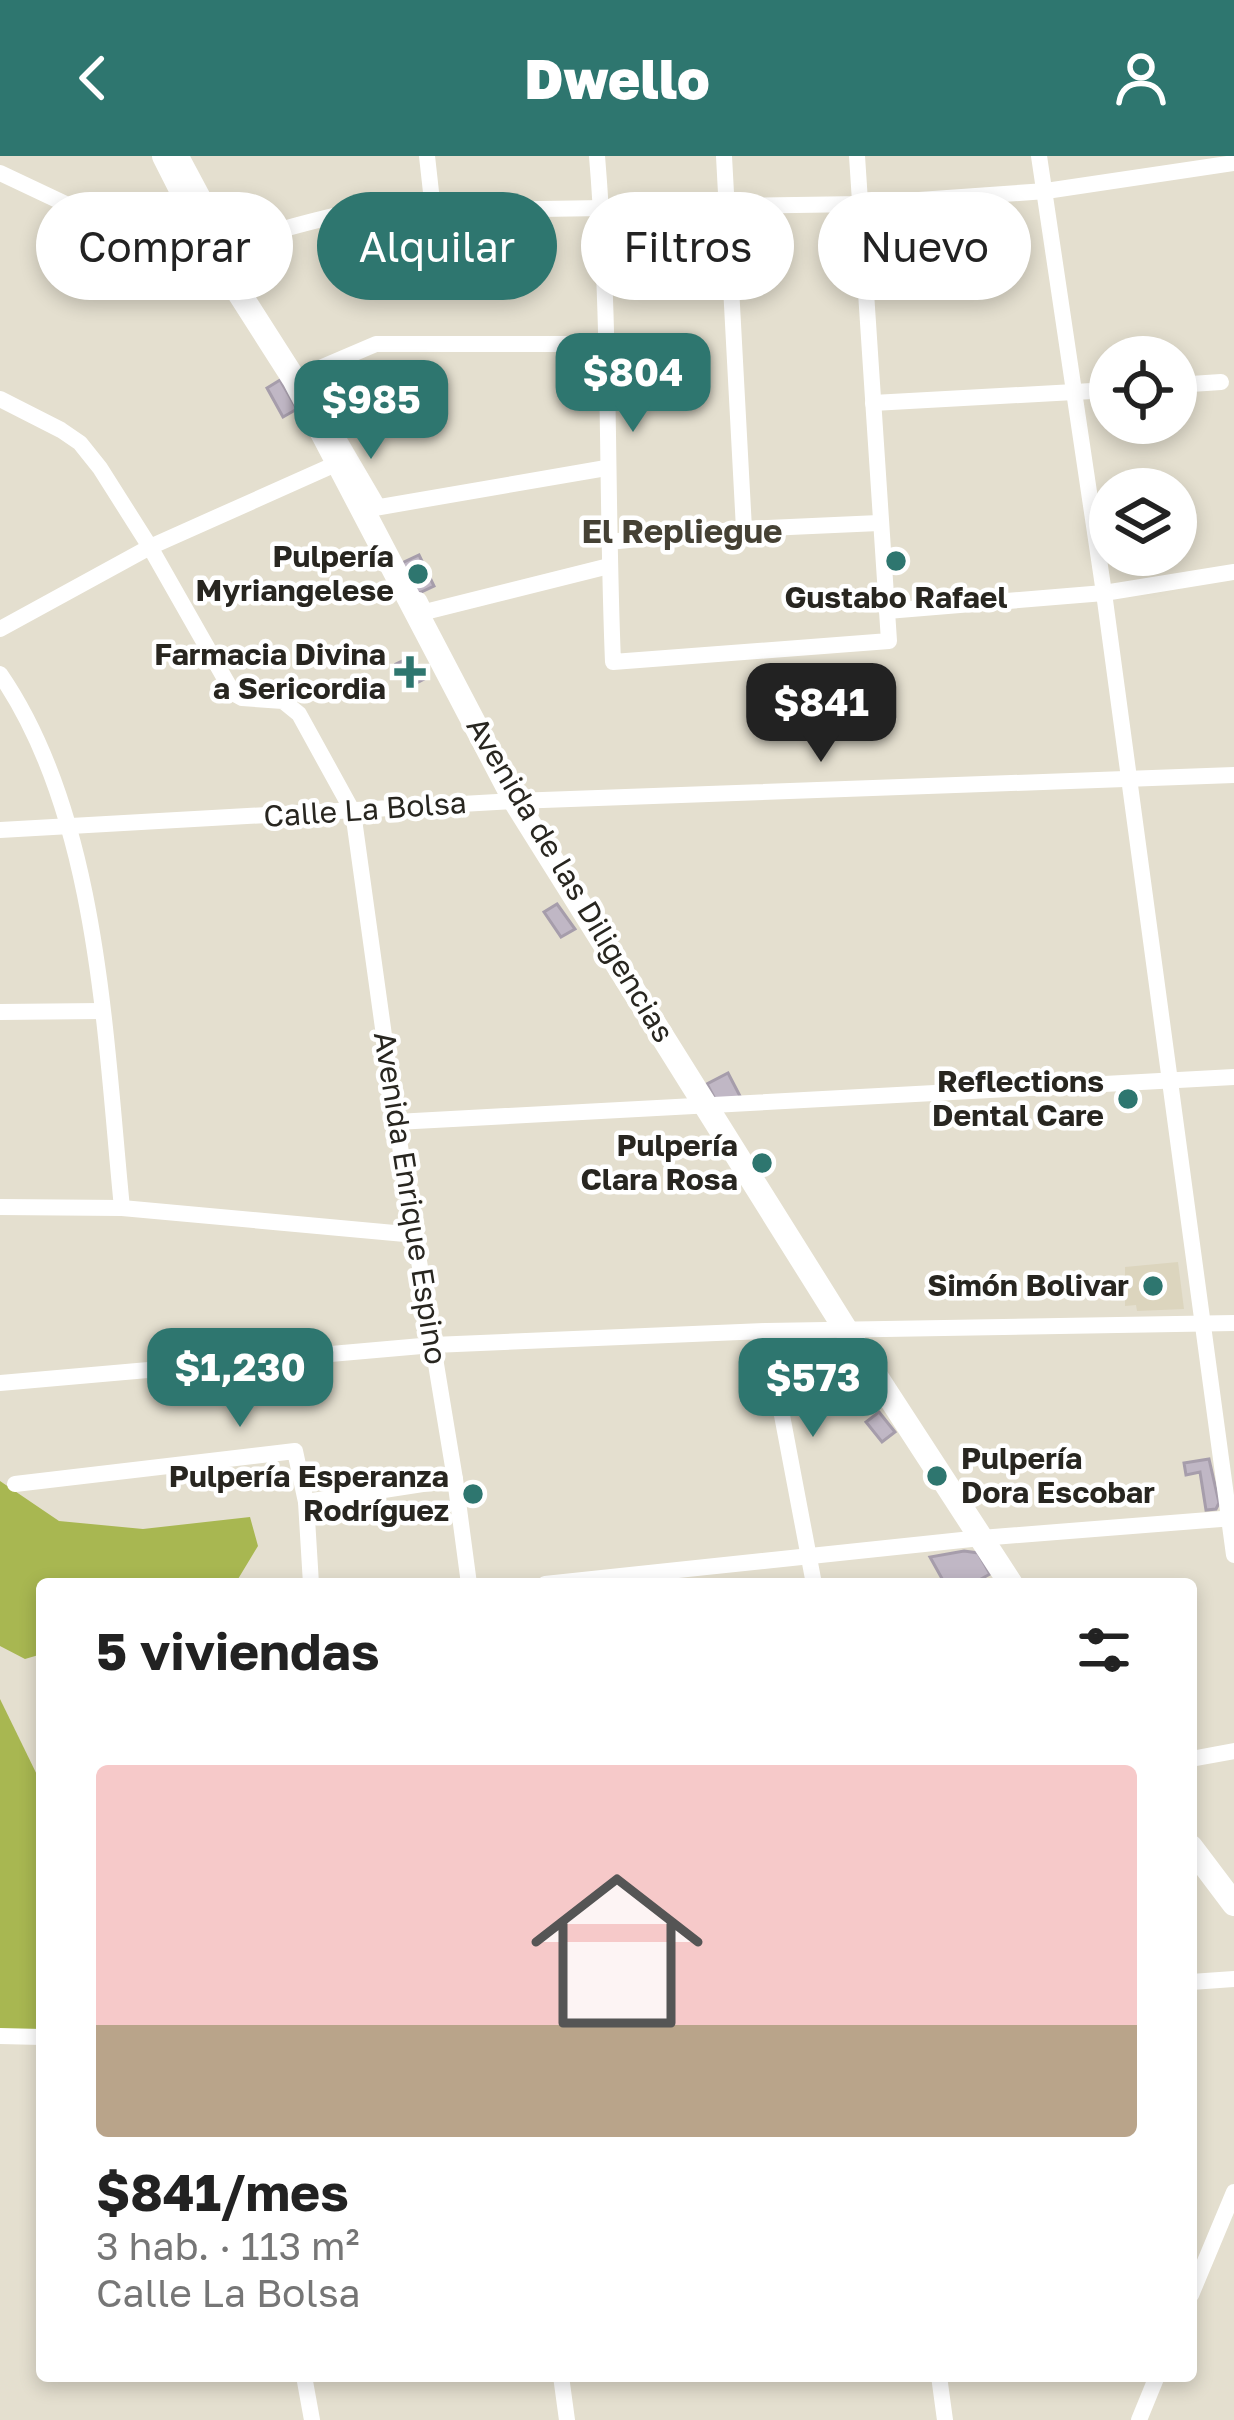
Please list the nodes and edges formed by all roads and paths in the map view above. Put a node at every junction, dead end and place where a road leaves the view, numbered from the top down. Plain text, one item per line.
1 (164, 156) edge
2 (182, 156) edge
3 (428, 156) edge
4 (597, 156) edge
5 (724, 156) edge
6 (857, 156) edge
7 (1039, 156) edge
8 (1234, 163) edge
9 (0, 173) edge
10 (1046, 191) junction
11 (40, 192) edge
12 (186, 192) edge
13 (197, 192) edge
14 (431, 192) edge
15 (600, 192) edge
16 (726, 192) edge
17 (861, 192) edge
18 (1031, 192) edge
19 (249, 300) edge
20 (606, 300) edge
21 (732, 300) edge
22 (867, 300) edge
23 (608, 344) junction
24 (294, 379) junction
25 (1221, 382) dead end
26 (1197, 384) edge
27 (1089, 392) edge
28 (1072, 393) junction
29 (0, 399) edge
30 (873, 403) junction
31 (326, 416) dead end
32 (338, 463) junction
33 (606, 468) junction
34 (370, 507) junction
35 (879, 523) junction
36 (744, 529) junction
37 (386, 532) dead end
38 (608, 542) junction
39 (150, 548) junction
40 (609, 566) junction
41 (1234, 572) edge
42 (1104, 593) junction
43 (886, 611) junction
44 (0, 629) edge
45 (0, 674) edge
46 (1234, 775) edge
47 (1129, 781) junction
48 (515, 801) junction
49 (353, 812) junction
50 (71, 827) junction
51 (0, 830) edge
52 (102, 1011) junction
53 (0, 1012) edge
54 (1234, 1077) edge
55 (1168, 1080) junction
56 (707, 1106) junction
57 (396, 1122) junction
58 (0, 1207) edge
59 (122, 1208) junction
60 (416, 1234) junction
61 (1203, 1323) junction
62 (1234, 1323) edge
63 (847, 1330) junction
64 (766, 1331) junction
65 (433, 1345) junction
66 (0, 1383) edge
67 (455, 1479) junction
68 (15, 1484) dead end
69 (306, 1502) junction
70 (1231, 1518) edge
71 (981, 1538) junction
72 (1234, 1555) edge
73 (809, 1559) junction
74 (311, 1578) edge
75 (468, 1578) edge
76 (608, 1578) edge
77 (813, 1578) edge
78 (1007, 1578) edge
79 (1234, 1751) edge
80 (1197, 1758) edge
81 (1197, 1854) edge
82 (1234, 1904) edge
83 (1234, 1979) edge
84 (1197, 1982) edge
85 (0, 2036) edge
86 (36, 2037) edge
87 (1234, 2192) edge
88 (1197, 2281) edge
89 (305, 2382) edge
90 (562, 2382) edge
91 (940, 2382) edge
92 (1155, 2382) edge
93 (312, 2420) edge
94 (566, 2420) edge
95 (945, 2420) edge
96 (1139, 2420) edge

1 - 12 street, Avenida de las Diligencias
2 - 13 street
3 - 14 street
4 - 15 street
5 - 16 street
6 - 17 street
7 - 10 street
8 - 10 street
9 - 11 street
10 - 18 street
10 - 28 street
19 - 24 street, Avenida de las Diligencias
20 - 23 street
21 - 36 street
22 - 30 street
23 - 24 street
23 - 33 street
24 - 32 street, Avenida de las Diligencias
25 - 26 street
27 - 28 street
28 - 30 street
28 - 42 street
29 - 39 street
30 - 35 street
31 - 34 street
32 - 34 street, Avenida de las Diligencias
32 - 39 street
33 - 34 street
33 - 38 street
34 - 48 street, Avenida de las Diligencias
35 - 36 street
35 - 43 street
36 - 38 street
37 - 40 street
38 - 40 street
39 - 44 street
39 - 49 street
40 - 43 street
41 - 42 street
42 - 43 street
42 - 47 street
45 - 50 street
46 - 47 street, Calle La Bolsa
47 - 48 street, Calle La Bolsa
47 - 55 street
48 - 49 street, Calle La Bolsa
48 - 56 street, Avenida de las Diligencias
49 - 50 street, Calle La Bolsa
49 - 57 street, Avenida Enrique Espino
50 - 51 street, Calle La Bolsa
50 - 52 street
52 - 53 street
52 - 59 street
54 - 55 street
55 - 56 street
55 - 61 street
56 - 57 street
56 - 63 street, Avenida de las Diligencias
57 - 60 street, Avenida Enrique Espino
58 - 59 street
59 - 60 street
60 - 65 street, Avenida Enrique Espino
61 - 62 street
61 - 63 street
61 - 70 street
63 - 64 street
63 - 71 street, Avenida de las Diligencias
64 - 65 street
64 - 73 street
65 - 66 street
65 - 67 street, Avenida Enrique Espino
67 - 69 street
67 - 75 street, Avenida Enrique Espino
68 - 69 street
69 - 74 street
70 - 71 street
70 - 72 street
71 - 73 street
71 - 78 street, Avenida de las Diligencias
73 - 76 street
73 - 77 street
79 - 80 street
81 - 82 street
83 - 84 street
85 - 86 street
87 - 88 street
89 - 93 street
90 - 94 street
91 - 95 street
92 - 96 street

